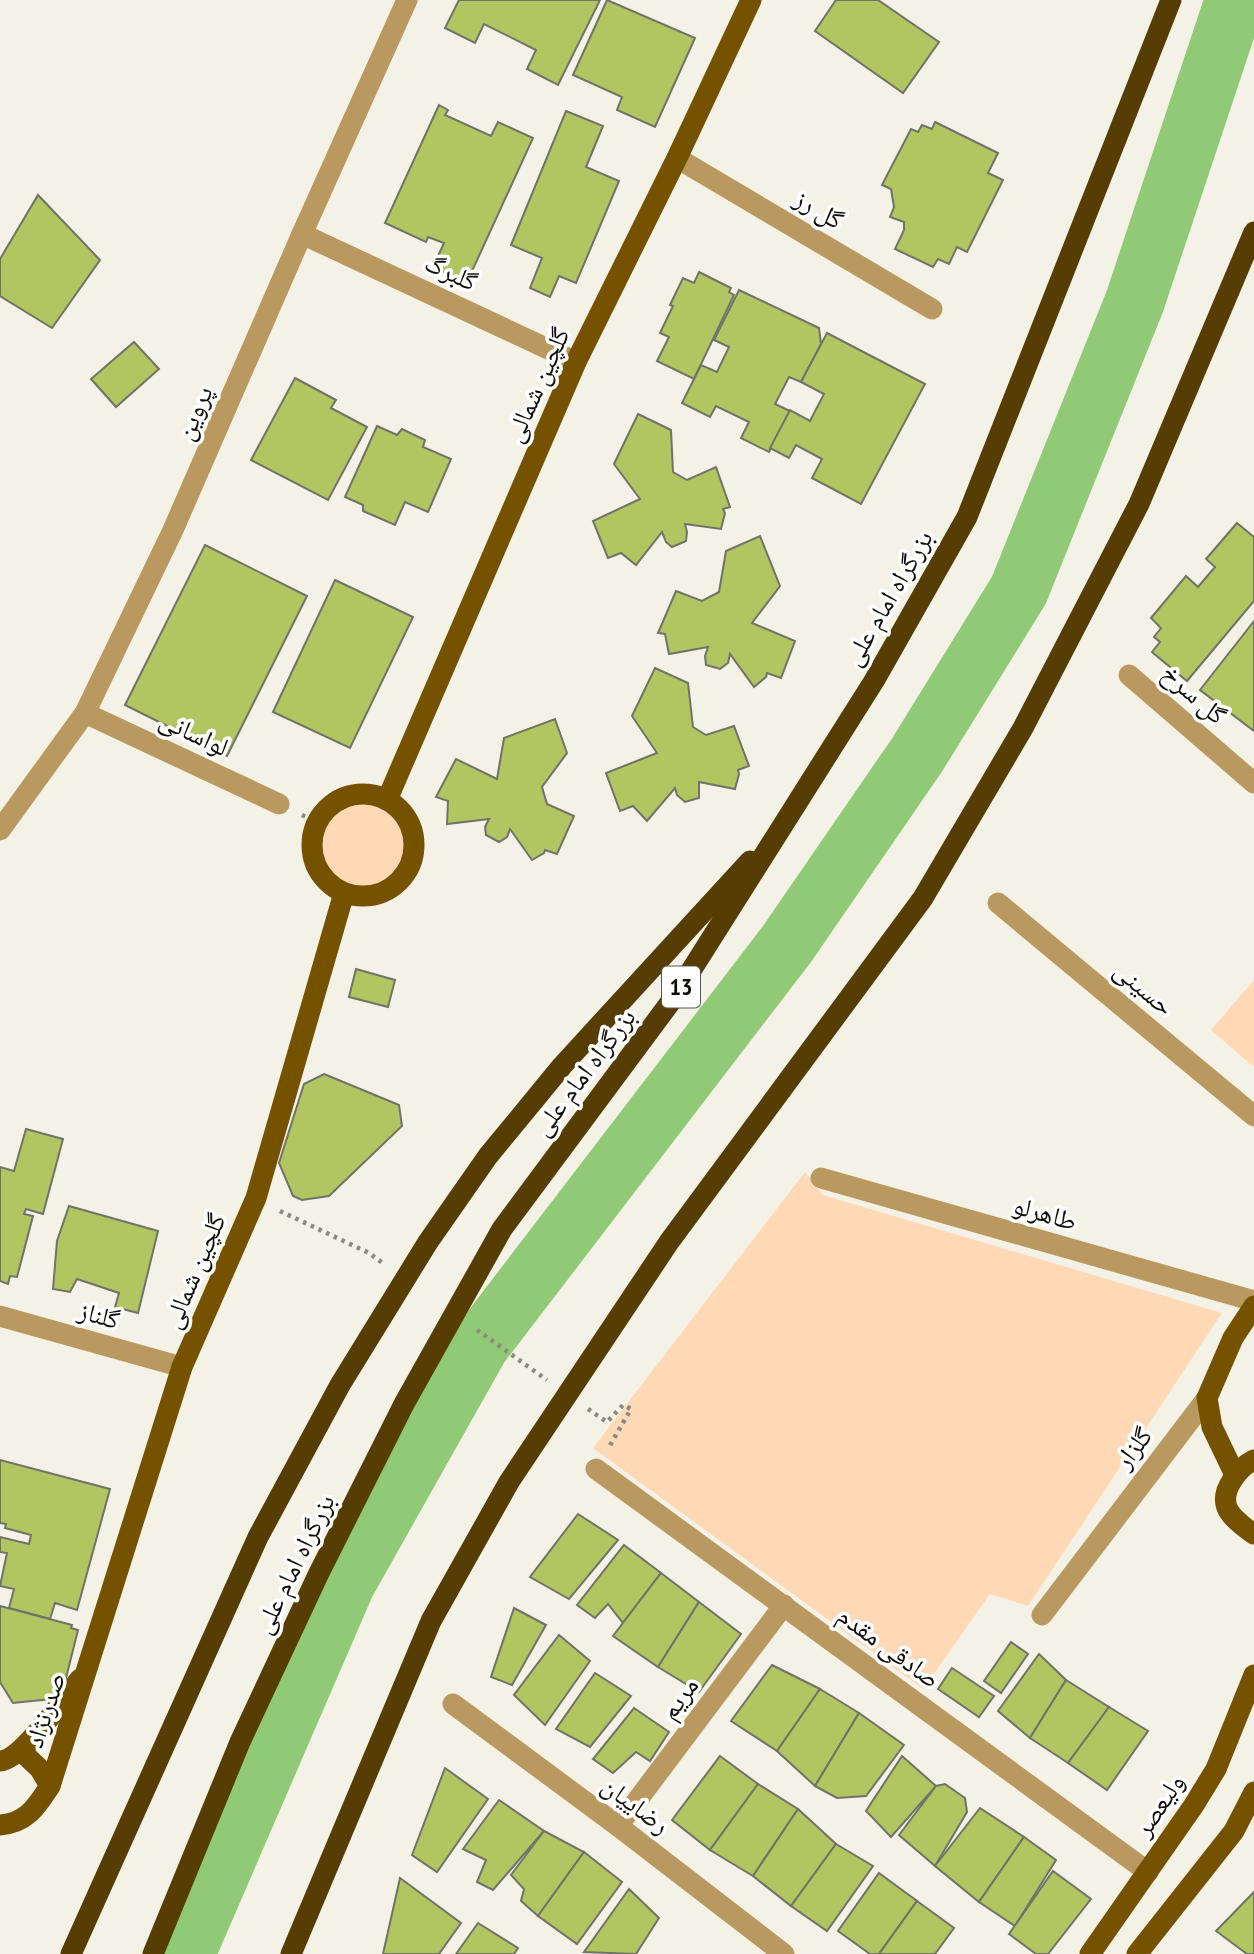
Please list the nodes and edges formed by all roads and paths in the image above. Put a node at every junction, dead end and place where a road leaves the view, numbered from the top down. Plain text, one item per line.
1 (407, 0) edge
2 (751, 0) edge
3 (1171, 0) edge
4 (677, 158) junction
5 (1254, 232) edge
6 (302, 234) junction
7 (932, 309) dead end
8 (576, 362) junction
9 (1129, 675) dead end
10 (85, 713) junction
11 (1254, 783) edge
12 (387, 800) junction
13 (279, 804) dead end
14 (789, 818) junction
15 (0, 830) edge
16 (344, 893) junction
17 (998, 903) dead end
18 (1254, 1116) edge
19 (821, 1178) dead end
20 (278, 1210) dead end
21 (392, 1269) dead end
22 (1254, 1304) edge
23 (0, 1316) edge
24 (471, 1326) dead end
25 (183, 1367) junction
26 (550, 1382) dead end
27 (1207, 1398) junction
28 (584, 1406) dead end
29 (622, 1423) dead end
30 (1254, 1460) edge
31 (596, 1469) dead end
32 (1235, 1475) junction
33 (1254, 1534) edge
34 (784, 1605) junction
35 (1042, 1615) dead end
36 (88, 1669) junction
37 (1254, 1675) edge
38 (453, 1704) dead end
39 (21, 1751) junction
40 (0, 1760) edge
41 (50, 1786) junction
42 (1253, 1798) edge
43 (0, 1825) edge
44 (618, 1826) junction
45 (1148, 1872) junction
46 (71, 1954) edge
47 (153, 1954) edge
48 (290, 1954) edge
49 (784, 1954) edge
50 (1090, 1954) edge
51 (1137, 1954) edge

1 - 6 street, پروین
2 - 4 main road, گلچین شمالی
3 - 14 highway, بزرگراه امام علی / 13
4 - 7 street, گل رز
4 - 8 main road, گلچین شمالی
5 - 48 highway
6 - 8 street, گلبرگ
6 - 10 street, پروین
8 - 12 main road, گلچین شمالی
9 - 11 street, گل سرخ
10 - 13 street, لواسانی
10 - 15 street, پروین
12 - 16 main road
12 - 16 main road
14 - 46 highway
14 - 47 highway, بزرگراه امام علی / 13
16 - 25 main road, گلچین شمالی
17 - 18 street, حسینی
19 - 22 street, طاهرلو
20 - 21 path
22 - 27 main road, گلزار
23 - 25 street, گلناز
24 - 26 path
25 - 36 main road, گلچین شمالی
27 - 32 main road
27 - 35 street, گلزار
28 - 29 path
30 - 32 main road
31 - 34 street, صادقی مقدم
32 - 33 main road
34 - 44 street, مریم
34 - 45 street, صادقی مقدم
36 - 39 main road, صدرنژاد
36 - 41 main road, صدرنژاد
37 - 45 main road, ولیعصر
38 - 44 street, رضاییان
39 - 40 main road, صدرنژاد
39 - 41 main road
41 - 43 main road, صدرنژاد
42 - 51 main road
44 - 49 street, رضاییان
45 - 50 main road, ولیعصر

